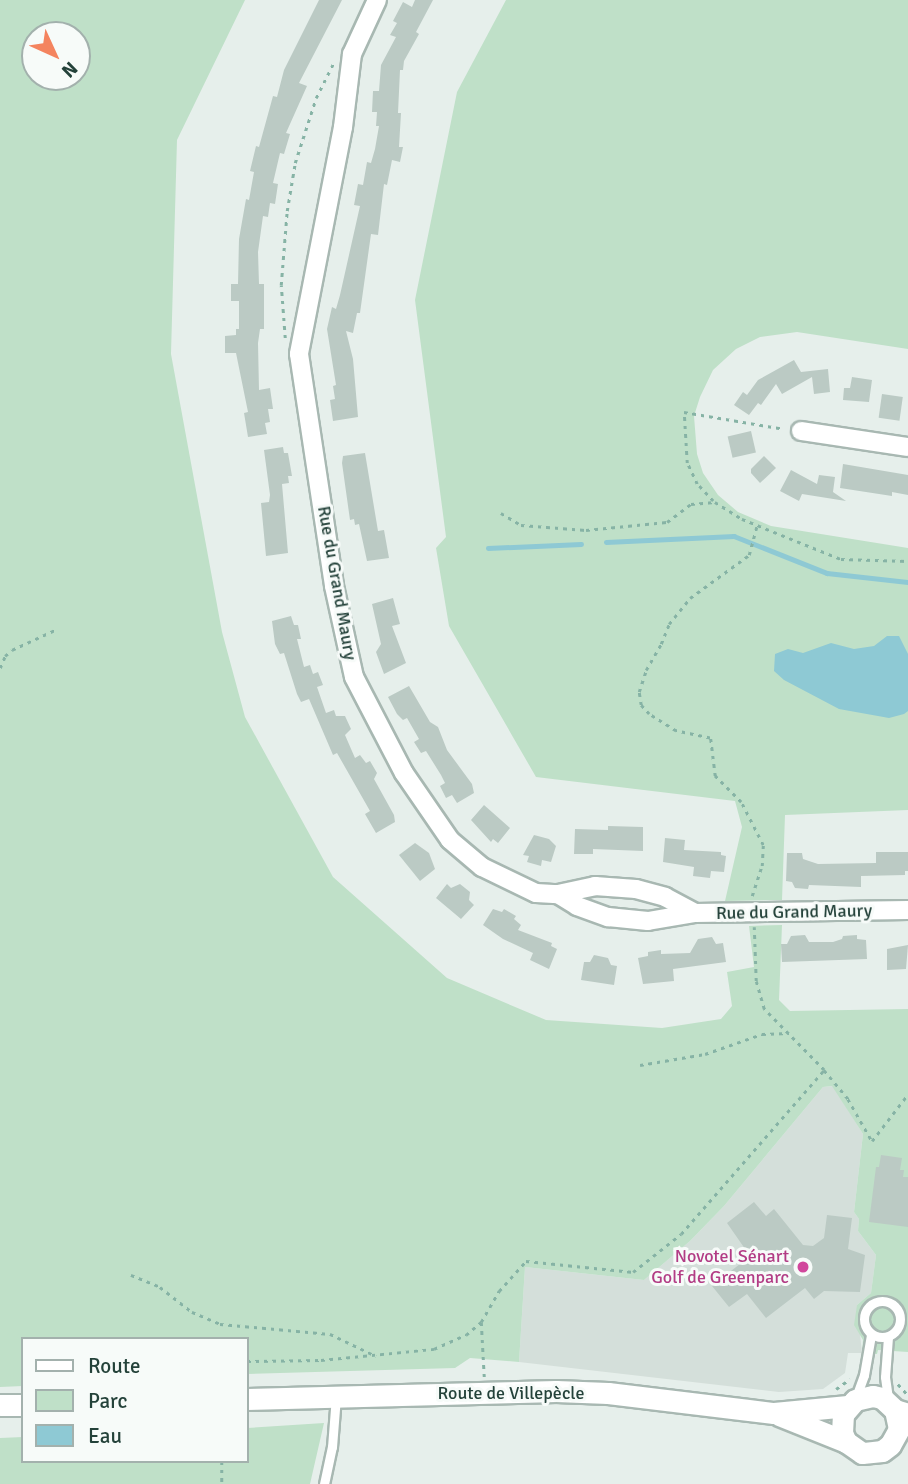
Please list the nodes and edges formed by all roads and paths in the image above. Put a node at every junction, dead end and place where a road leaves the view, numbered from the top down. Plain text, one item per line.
1 (377, 0) edge
2 (335, 61) dead end
3 (285, 348) dead end
4 (801, 431) joint
5 (908, 447) edge
6 (715, 502) junction
7 (501, 513) dead end
8 (757, 526) junction
9 (908, 561) edge
10 (55, 630) dead end
11 (0, 668) edge
12 (558, 894) junction
13 (908, 910) edge
14 (695, 913) junction
15 (753, 913) junction
16 (789, 1033) junction
17 (640, 1065) dead end
18 (824, 1070) junction
19 (908, 1094) edge
20 (131, 1275) dead end
21 (481, 1322) junction
22 (871, 1335) junction
23 (888, 1336) junction
24 (376, 1356) junction
25 (248, 1361) edge
26 (864, 1375) junction
27 (496, 1376) dead end
28 (885, 1377) junction
29 (336, 1396) junction
30 (248, 1399) edge
31 (845, 1399) junction
32 (0, 1405) edge
33 (21, 1405) edge
34 (900, 1406) edge
35 (774, 1413) junction
36 (846, 1442) junction
37 (899, 1444) edge
38 (222, 1463) edge
39 (222, 1484) edge
40 (324, 1484) edge

1 - 12 street, Rue du Grand Maury
2 - 3 path
4 - 5 street
4 - 6 path
6 - 7 path
6 - 8 path
8 - 9 path
8 - 15 path
10 - 11 path
12 - 14 street, Rue du Grand Maury
12 - 14 street
13 - 15 street, Rue du Grand Maury
14 - 15 street, Rue du Grand Maury
15 - 16 path
16 - 17 path
16 - 18 path
18 - 19 path
18 - 21 path
20 - 24 path
21 - 24 path
21 - 27 path
22 - 23 lane
22 - 23 lane
22 - 26 lane
23 - 28 lane
24 - 25 path
26 - 31 lane
26 - 31 path
28 - 34 lane
28 - 34 path
29 - 30 main road, Route de Villepècle
29 - 35 main road, Route de Villepècle
29 - 40 lane
31 - 34 main road
31 - 35 main road, Route de Villepècle
31 - 36 main road
32 - 33 main road
34 - 37 main road
35 - 36 main road, Route de Villepècle
36 - 37 main road
38 - 39 path

